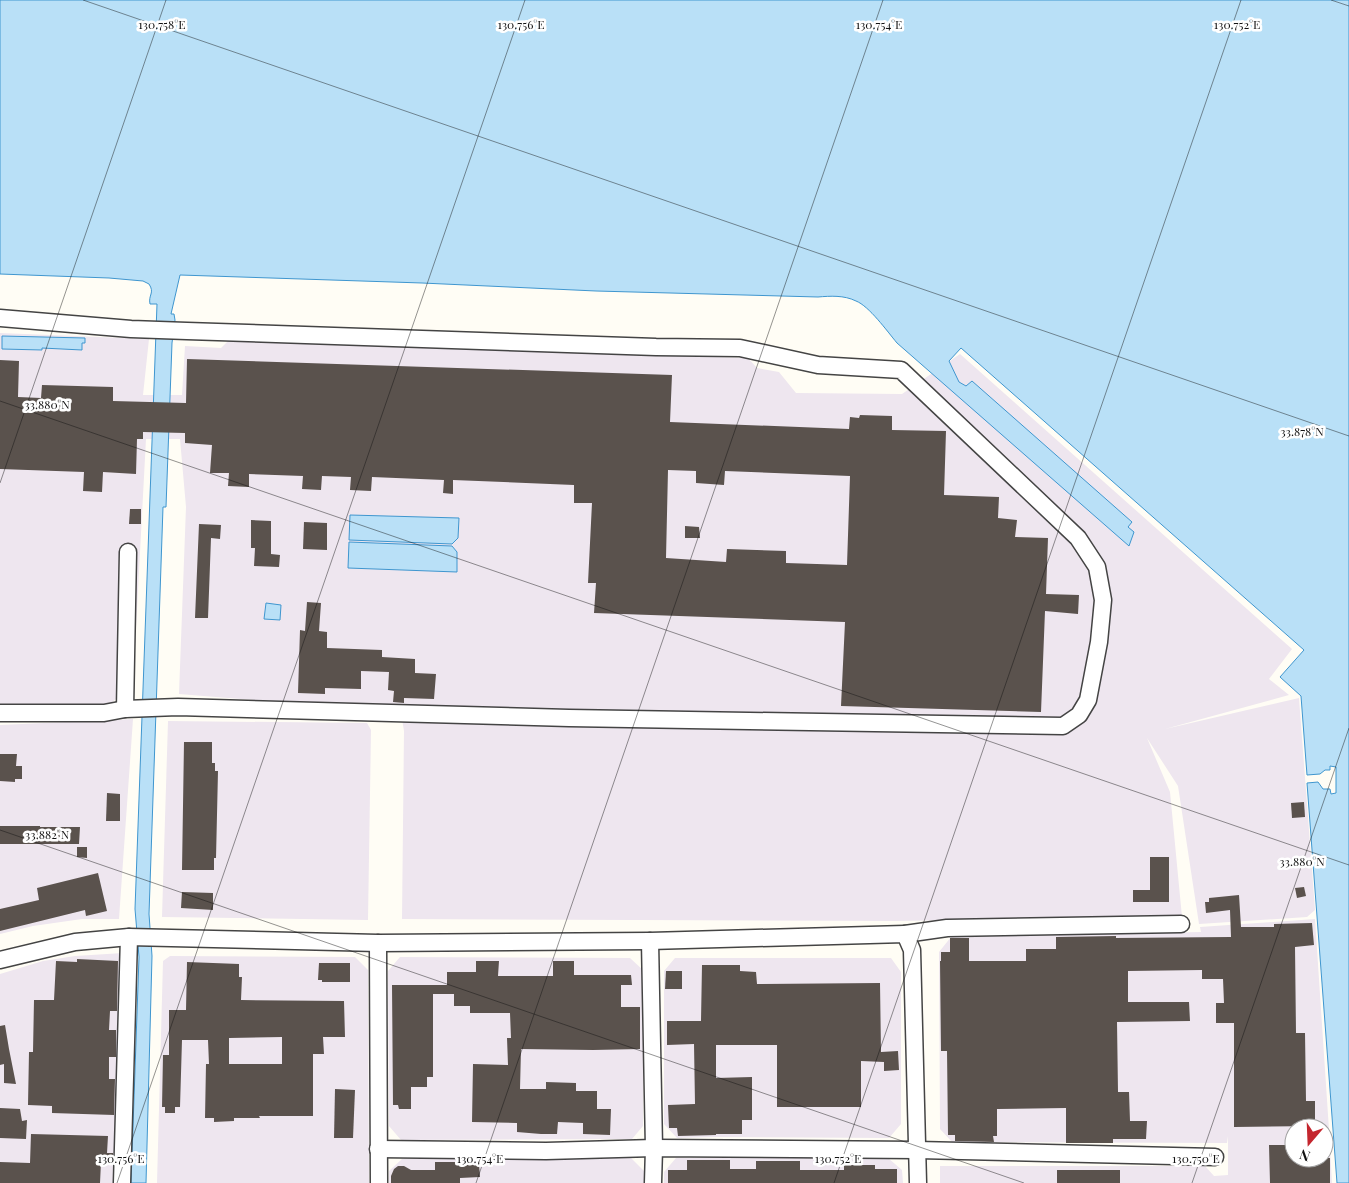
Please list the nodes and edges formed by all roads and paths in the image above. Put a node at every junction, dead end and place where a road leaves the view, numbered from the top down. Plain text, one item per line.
1 (0, 318) edge
2 (128, 552) dead end
3 (125, 709) junction
4 (0, 713) edge
5 (1182, 924) dead end
6 (905, 934) junction
7 (133, 937) junction
8 (650, 940) junction
9 (378, 943) junction
10 (0, 960) edge
11 (654, 1148) junction
12 (378, 1149) junction
13 (917, 1150) junction
14 (1216, 1157) dead end
15 (122, 1183) edge
16 (379, 1183) edge
17 (653, 1183) edge
18 (918, 1183) edge

1 - 3 street
2 - 3 street
3 - 4 street
5 - 6 street
6 - 8 street
6 - 13 street
7 - 9 street
7 - 10 street
7 - 15 street
8 - 9 street
8 - 11 street
9 - 12 street
11 - 12 street
11 - 13 street
11 - 17 street
12 - 16 street
13 - 14 street
13 - 18 street

